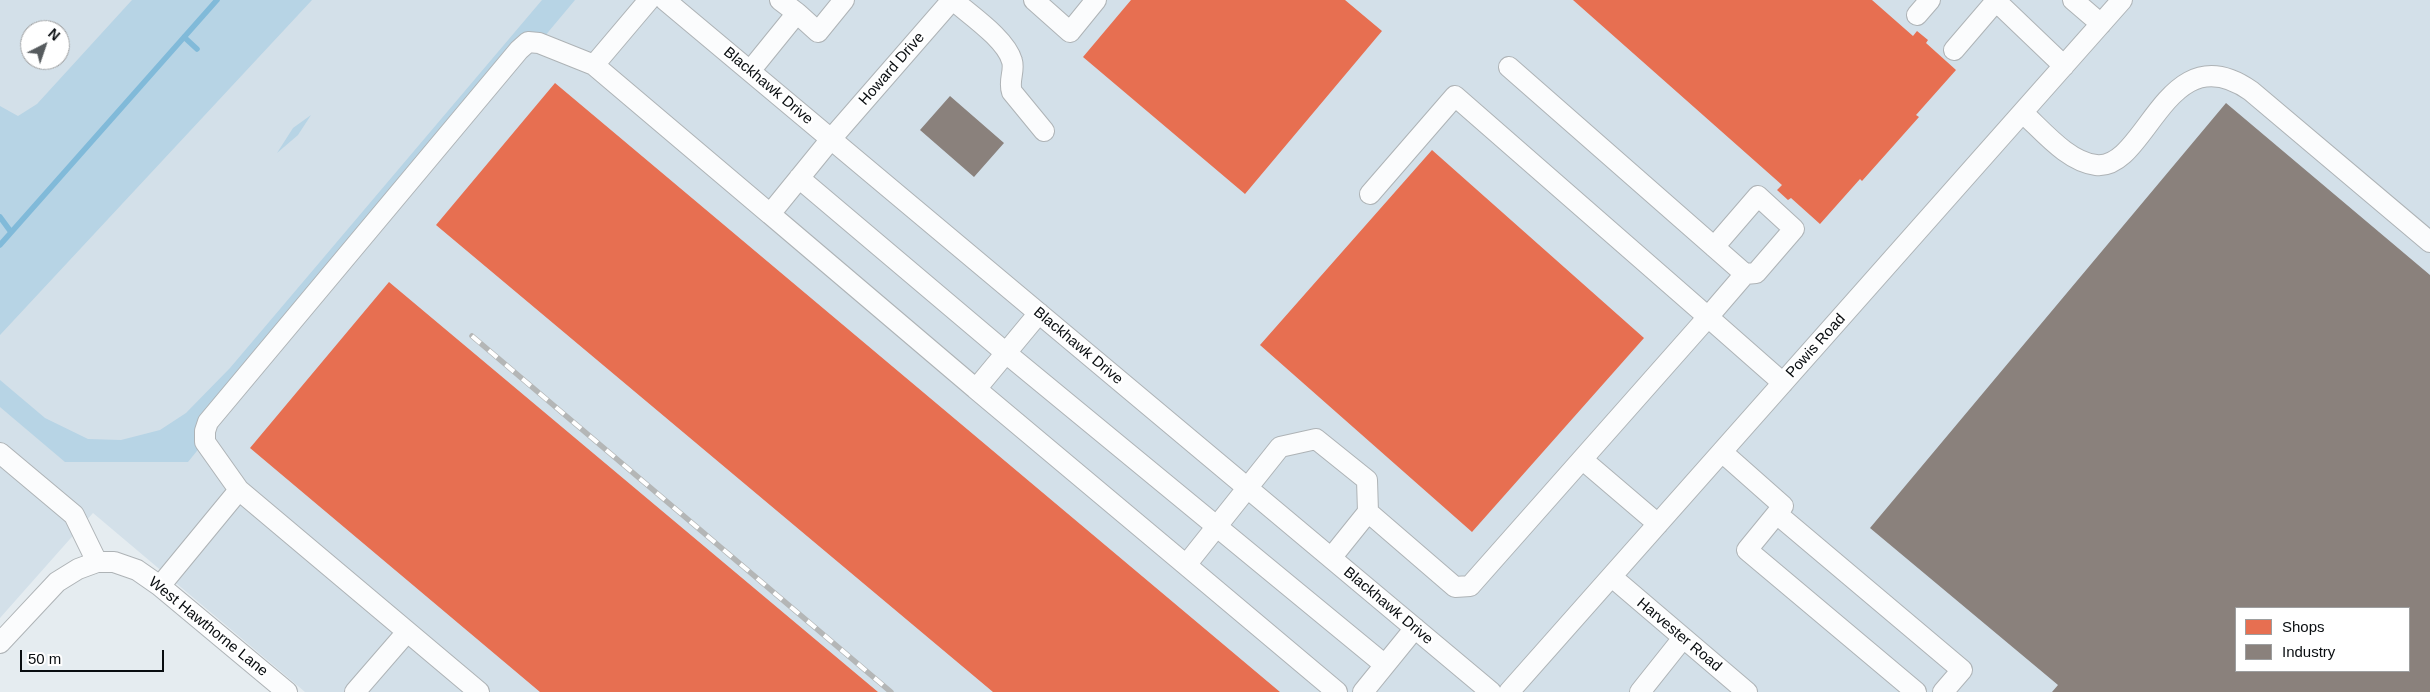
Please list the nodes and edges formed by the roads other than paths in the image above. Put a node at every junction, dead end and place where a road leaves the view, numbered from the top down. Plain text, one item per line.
1 (649, 0) edge
2 (665, 0) edge
3 (780, 0) edge
4 (844, 0) edge
5 (953, 0) edge
6 (1034, 0) edge
7 (1096, 0) edge
8 (1930, 0) edge
9 (2073, 0) edge
10 (2122, 0) edge
11 (1995, 1) edge
12 (797, 14) junction
13 (1917, 16) dead end
14 (2101, 24) junction
15 (1954, 50) dead end
16 (594, 65) junction
17 (2064, 66) junction
18 (1509, 67) dead end
19 (750, 71) junction
20 (2023, 112) junction
21 (1044, 131) dead end
22 (831, 139) junction
23 (799, 178) junction
24 (1370, 194) dead end
25 (770, 214) junction
26 (2430, 242) edge
27 (1714, 246) junction
28 (1746, 274) junction
29 (1039, 313) junction
30 (1708, 318) junction
31 (1006, 353) junction
32 (1783, 383) junction
33 (976, 389) junction
34 (1722, 452) junction
35 (0, 453) edge
36 (1583, 460) junction
37 (1248, 489) junction
38 (239, 490) junction
39 (1368, 512) junction
40 (1777, 514) junction
41 (1658, 524) junction
42 (1218, 527) junction
43 (1331, 558) junction
44 (97, 562) junction
45 (1186, 565) junction
46 (1612, 577) junction
47 (160, 586) junction
48 (1415, 628) junction
49 (407, 632) junction
50 (1683, 638) junction
51 (0, 643) edge
52 (1385, 665) junction
53 (287, 692) edge
54 (355, 692) edge
55 (479, 692) edge
56 (1337, 692) edge
57 (1363, 692) edge
58 (1491, 692) edge
59 (1509, 692) edge
60 (1640, 692) edge
61 (1747, 692) edge
62 (1916, 692) edge
63 (1943, 692) edge

1 - 16 street
2 - 19 street, Blackhawk Drive
3 - 12 street
4 - 12 street
5 - 21 street
5 - 22 street, Howard Drive
6 - 7 street
8 - 13 street
9 - 14 street
10 - 14 street, Powis Road
11 - 15 street
11 - 17 street
12 - 19 street
14 - 17 street, Powis Road
16 - 25 street
16 - 38 street
17 - 20 street, Powis Road
18 - 27 street
19 - 22 street, Blackhawk Drive
20 - 26 street
20 - 32 street, Powis Road
22 - 23 street, Howard Drive
22 - 29 street, Blackhawk Drive
23 - 25 street, Howard Drive
23 - 31 street
24 - 30 street
25 - 33 street
27 - 28 street
27 - 28 street
28 - 30 street
29 - 31 street
29 - 37 street, Blackhawk Drive
30 - 32 street
30 - 36 street
31 - 33 street
31 - 42 street
32 - 34 street, Powis Road
33 - 45 street
34 - 40 street
34 - 41 street, Powis Road
35 - 44 street
36 - 39 street
36 - 41 street
37 - 39 street
37 - 42 street
37 - 43 street, Blackhawk Drive
38 - 47 street
38 - 49 street
39 - 43 street
40 - 62 street
40 - 63 street
41 - 46 street, Powis Road
42 - 45 street
42 - 52 street
43 - 48 street, Blackhawk Drive
44 - 47 street, West Hawthorne Lane
44 - 51 street
45 - 56 street
46 - 50 street, Harvester Road
46 - 59 street, Powis Road
47 - 53 street, West Hawthorne Lane
48 - 52 street
48 - 58 street, Blackhawk Drive
49 - 54 street
49 - 55 street
50 - 60 street
50 - 61 street, Harvester Road
52 - 57 street

